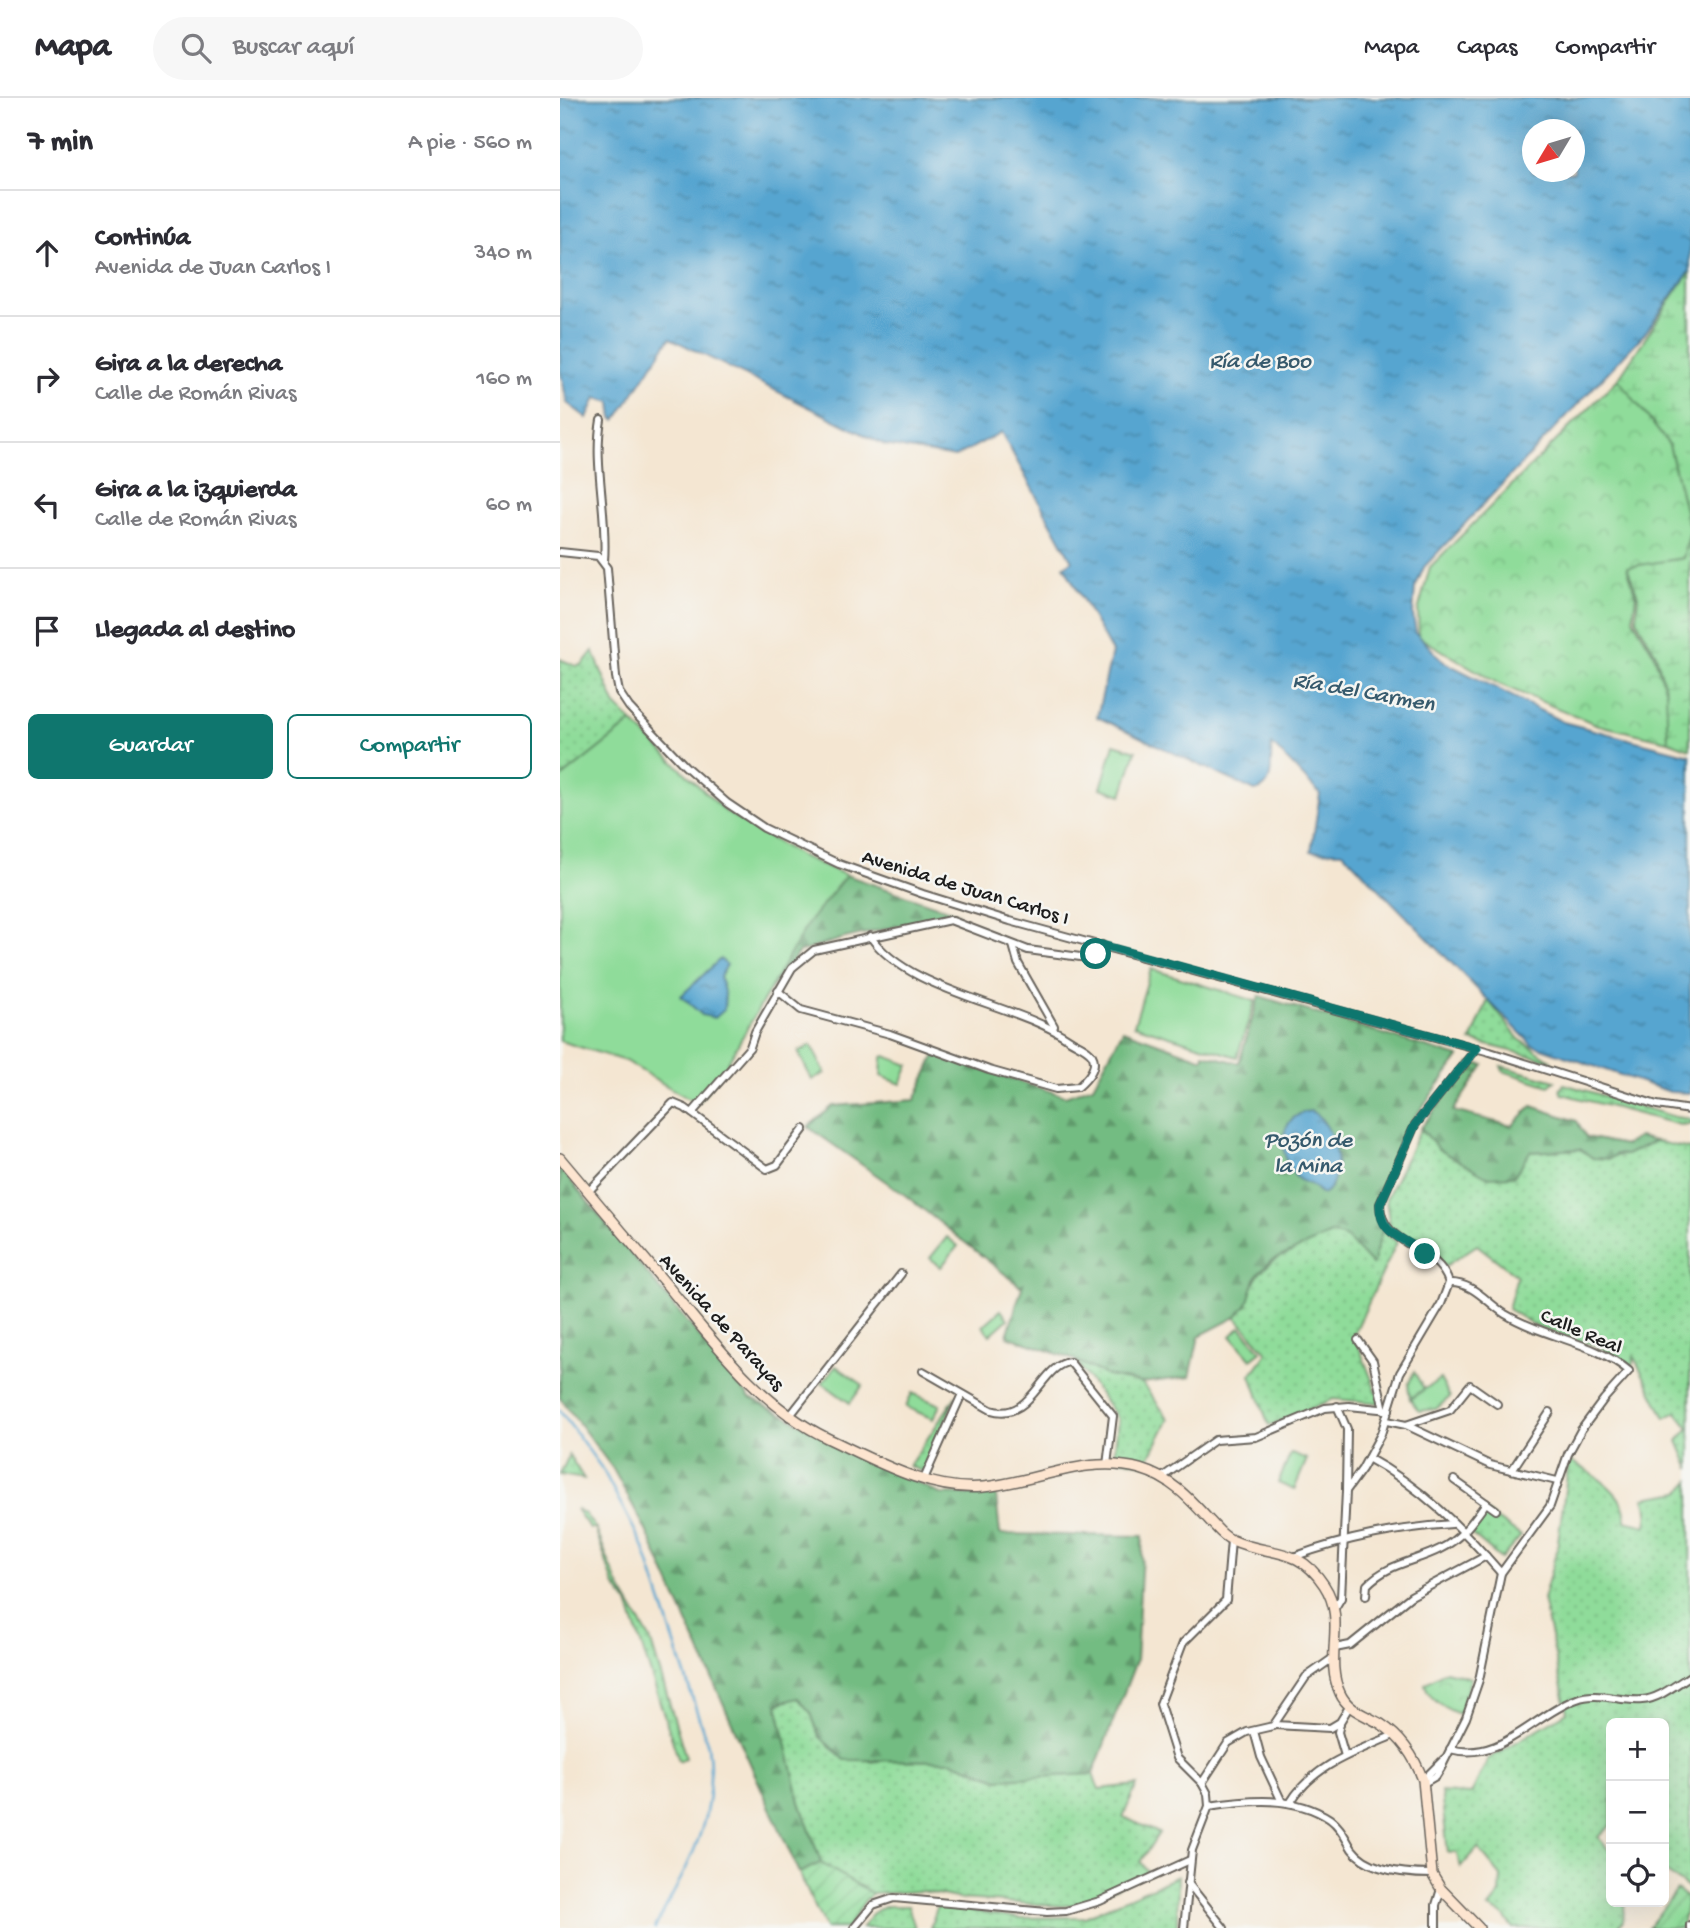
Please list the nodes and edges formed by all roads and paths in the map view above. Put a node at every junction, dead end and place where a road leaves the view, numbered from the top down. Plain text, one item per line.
1 (601, 420) dead end
2 (560, 552) edge
3 (604, 561) junction
4 (870, 936) junction
5 (1013, 945) junction
6 (1102, 945) junction
7 (778, 991) junction
8 (1055, 1028) junction
9 (1477, 1048) junction
10 (1690, 1110) edge
11 (692, 1113) junction
12 (804, 1129) dead end
13 (560, 1158) edge
14 (588, 1192) junction
15 (901, 1274) dead end
16 (1449, 1283) junction
17 (1358, 1340) dead end
18 (923, 1371) dead end
19 (961, 1394) junction
20 (1497, 1404) dead end
21 (1337, 1406) junction
22 (1387, 1410) junction
23 (1550, 1412) dead end
24 (789, 1417) junction
25 (1387, 1420) junction
26 (1406, 1425) junction
27 (1368, 1458) junction
28 (1107, 1465) junction
29 (1512, 1470) junction
30 (1161, 1478) junction
31 (924, 1479) junction
32 (1454, 1480) dead end
33 (1558, 1481) junction
34 (1346, 1491) junction
35 (1486, 1503) junction
36 (1496, 1510) dead end
37 (1452, 1524) junction
38 (1463, 1534) junction
39 (1231, 1540) junction
40 (1342, 1540) junction
41 (1296, 1556) junction
42 (1486, 1556) junction
43 (1501, 1573) junction
44 (1366, 1596) dead end
45 (1335, 1608) junction
46 (1334, 1653) junction
47 (1690, 1676) edge
48 (1349, 1707) junction
49 (1340, 1722) junction
50 (1275, 1725) junction
51 (1254, 1731) junction
52 (1394, 1735) junction
53 (1450, 1749) junction
54 (1345, 1756) junction
55 (1445, 1757) junction
56 (1416, 1763) junction
57 (1433, 1768) junction
58 (1424, 1782) junction
59 (1202, 1783) junction
60 (1286, 1802) junction
61 (1209, 1805) junction
62 (1190, 1860) junction
63 (1432, 1874) junction
64 (1188, 1883) junction
65 (1441, 1889) junction
66 (854, 1928) edge
67 (1184, 1928) edge
68 (1224, 1928) edge
69 (1436, 1928) edge
70 (1479, 1928) edge

1 - 3 street, Avenida de Juan Carlos I
2 - 3 street
3 - 6 street, Avenida de Juan Carlos I
4 - 5 street
4 - 7 street
4 - 8 street
5 - 6 street
5 - 8 street
6 - 9 street, Avenida de Juan Carlos I
7 - 8 street
7 - 11 street
9 - 10 street, Avenida de Juan Carlos I
9 - 16 street
11 - 12 street
11 - 14 street
13 - 14 street, Avenida de Parayas
14 - 24 street, Avenida de Parayas
15 - 24 street
16 - 22 street
16 - 33 street, Calle Real
17 - 22 street
18 - 19 street
19 - 28 street
19 - 31 street
20 - 26 street
21 - 22 street
21 - 30 street
21 - 34 street
22 - 25 street
23 - 29 street
24 - 31 street, Avenida de Parayas
25 - 26 street
25 - 27 street
26 - 29 street
27 - 34 street
27 - 37 street
28 - 30 street, Avenida de Parayas
28 - 31 street, Avenida de Parayas
29 - 33 street
30 - 39 street, Avenida de Parayas
32 - 35 street
33 - 43 street, Calle Real
34 - 40 street
35 - 36 street
35 - 38 street
37 - 38 street
37 - 40 street
38 - 42 street
38 - 44 street
39 - 41 street
39 - 59 street
40 - 41 street
40 - 45 street
41 - 45 street
42 - 43 street
42 - 46 street
43 - 53 street, Calle Real
45 - 46 street
46 - 48 street
46 - 50 street
47 - 53 street
48 - 49 street
48 - 52 street
49 - 50 street
49 - 54 street
50 - 51 street
51 - 59 street
51 - 60 street
52 - 54 street
52 - 56 street
53 - 55 street, Calle Real
54 - 60 street
55 - 57 street, Calle Real
55 - 58 street, Calle Real
56 - 57 street
56 - 58 street
57 - 58 street, Calle Real
58 - 63 street
59 - 61 street
60 - 61 street
60 - 63 street
61 - 62 street
62 - 64 street
62 - 66 street
63 - 65 street
64 - 67 street
64 - 68 street
65 - 69 street
65 - 70 street

